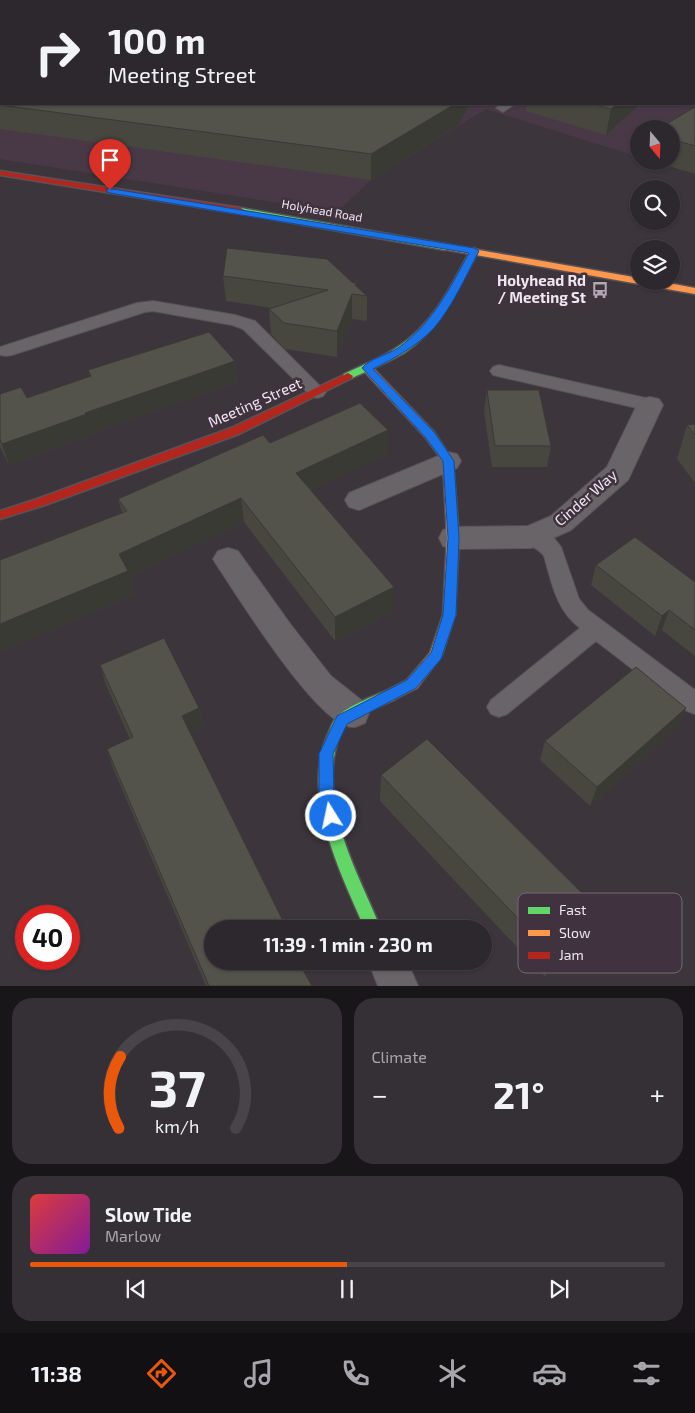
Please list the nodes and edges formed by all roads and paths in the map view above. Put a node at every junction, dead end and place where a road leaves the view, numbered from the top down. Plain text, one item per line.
1 (0, 173) edge
2 (474, 251) junction
3 (630, 279) edge
4 (680, 288) edge
5 (695, 290) edge
6 (6, 351) dead end
7 (367, 368) junction
8 (499, 371) dead end
9 (317, 392) junction
10 (650, 405) joint
11 (448, 461) junction
12 (359, 500) dead end
13 (0, 514) edge
14 (531, 537) junction
15 (454, 538) junction
16 (228, 559) dead end
17 (596, 628) junction
18 (695, 704) edge
19 (499, 707) dead end
20 (354, 713) junction
21 (369, 920) edge
22 (392, 970) edge
23 (398, 986) edge

1 - 2 street, Holyhead Road
2 - 3 street, Holyhead Road
2 - 7 street, Meeting Street
4 - 5 street, Holyhead Road
6 - 9 lane
7 - 9 street, Meeting Street
7 - 11 street
8 - 10 lane
9 - 13 street, Meeting Street
10 - 14 street, Cinder Way
11 - 12 street
11 - 15 street
14 - 15 street, Cinder Way
14 - 17 lane
15 - 20 street
16 - 20 street
17 - 18 lane
17 - 19 lane
20 - 21 street
22 - 23 street

